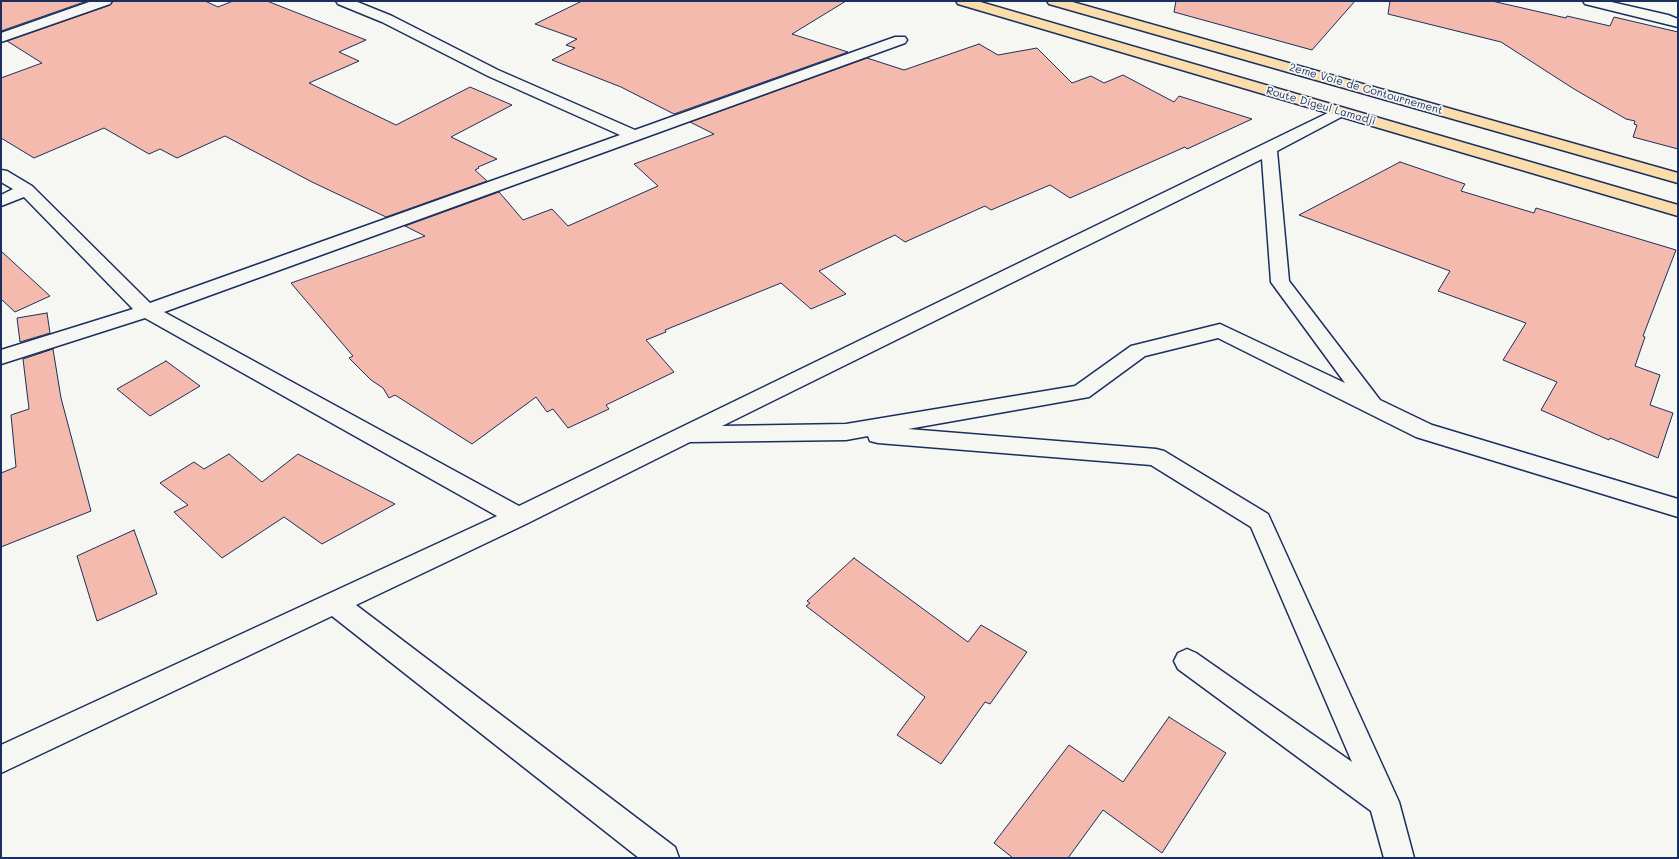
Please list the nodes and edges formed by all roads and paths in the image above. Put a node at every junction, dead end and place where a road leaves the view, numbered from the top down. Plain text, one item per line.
1 (106, 1) edge
2 (343, 1) edge
3 (963, 1) edge
4 (1054, 1) edge
5 (1590, 1) edge
6 (1678, 23) edge
7 (1, 38) edge
8 (900, 40) dead end
9 (1340, 112) junction
10 (633, 135) junction
11 (1269, 149) junction
12 (1, 175) edge
13 (1678, 178) edge
14 (26, 190) junction
15 (1, 201) edge
16 (1678, 211) edge
17 (147, 310) junction
18 (1, 357) edge
19 (1373, 406) junction
20 (846, 432) junction
21 (686, 435) junction
22 (1678, 508) edge
23 (518, 517) junction
24 (333, 602) junction
25 (1187, 661) dead end
26 (1, 759) edge
27 (1384, 802) junction
28 (664, 858) edge
29 (1399, 858) edge

1 - 7 street
2 - 10 street
3 - 9 main road, Route Digeul Lamadji
4 - 13 main road, 2eme Voie de Contournement
5 - 6 street
8 - 10 street
9 - 11 street
9 - 16 main road, Route Digeul Lamadji
10 - 17 street
11 - 19 street
11 - 21 street
12 - 14 street
14 - 15 street
14 - 17 street
17 - 18 street
17 - 23 street
19 - 20 street
19 - 22 street
20 - 21 street
20 - 27 street
21 - 23 street
23 - 24 street
24 - 26 street
24 - 28 street
25 - 27 street
27 - 29 street

